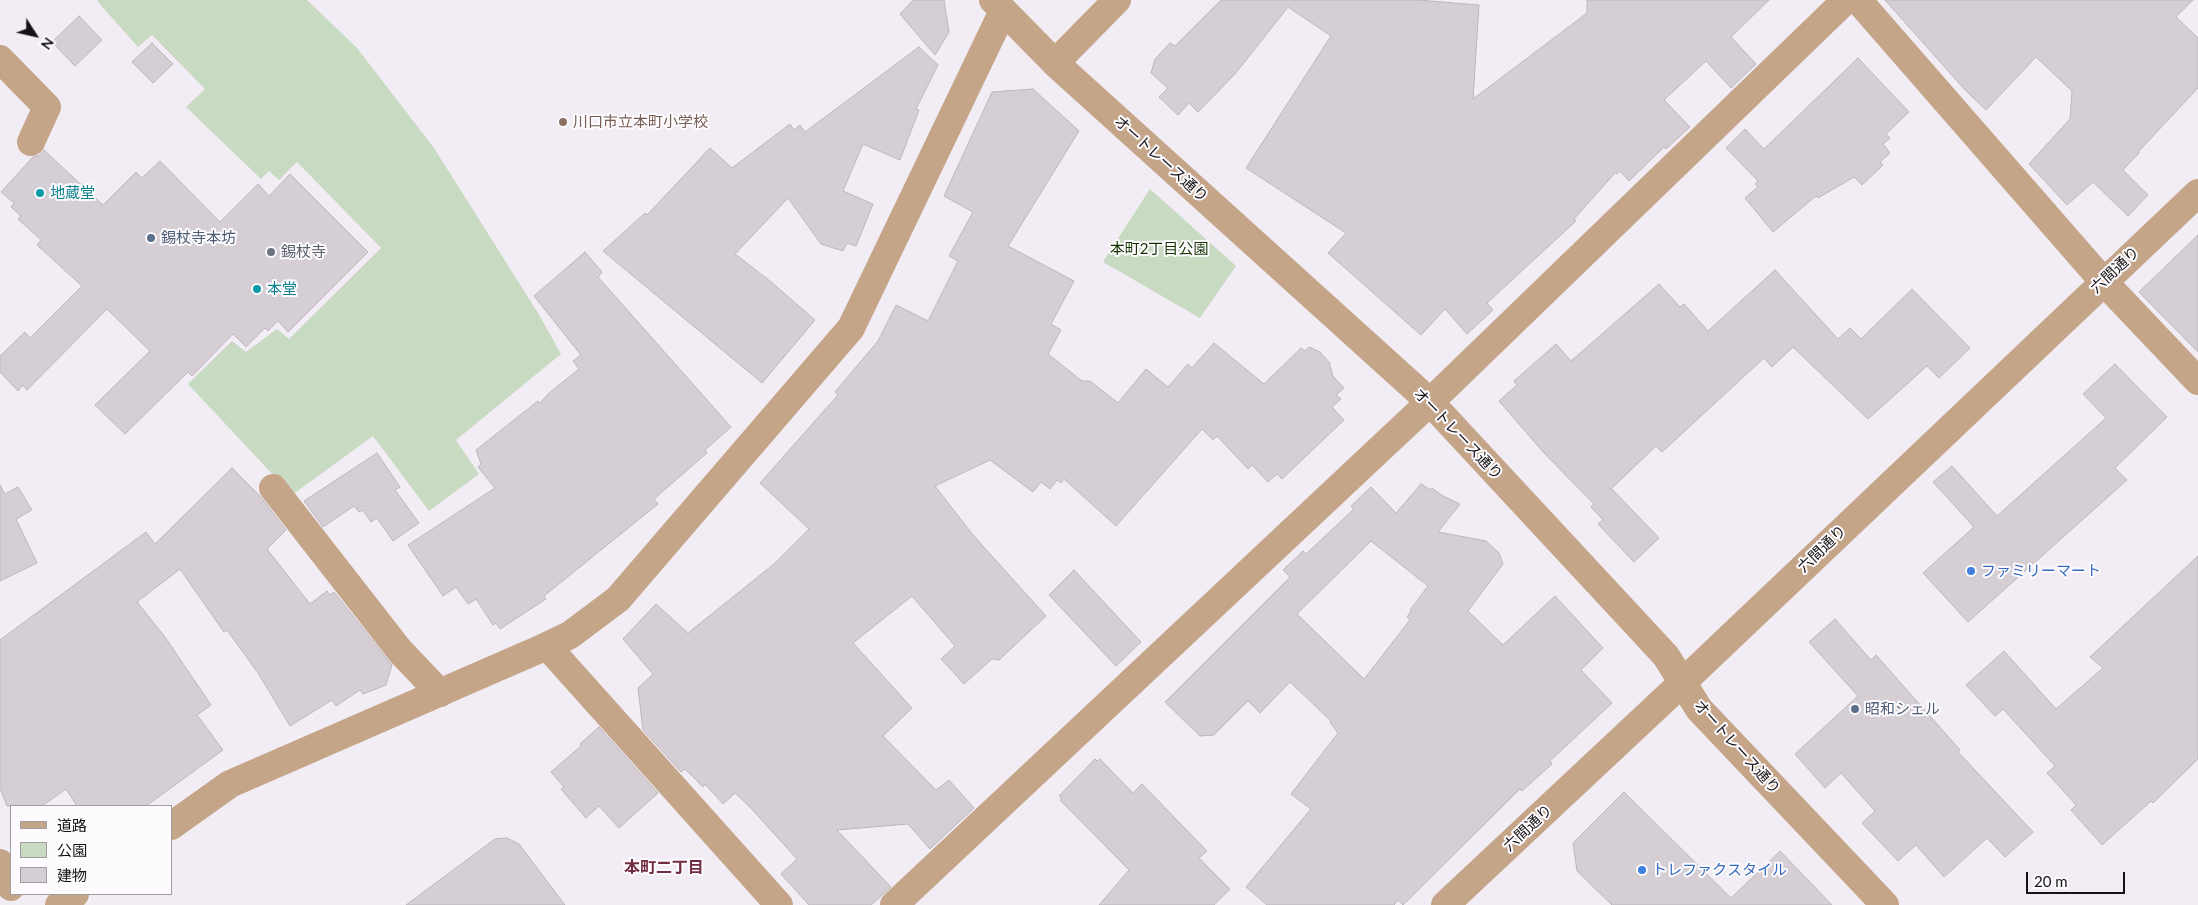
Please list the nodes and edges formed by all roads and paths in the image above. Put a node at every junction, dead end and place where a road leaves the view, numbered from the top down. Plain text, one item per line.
1 (1117, 0) edge
2 (1846, 0) edge
3 (1858, 0) edge
4 (998, 6) edge
5 (0, 59) edge
6 (1055, 63) junction
7 (31, 142) dead end
8 (2198, 193) edge
9 (2103, 281) junction
10 (2198, 381) edge
11 (1430, 402) junction
12 (273, 488) dead end
13 (547, 646) junction
14 (1683, 682) junction
15 (440, 693) junction
16 (172, 825) edge
17 (0, 863) edge
18 (10, 885) edge
19 (74, 895) edge
20 (59, 905) edge
21 (779, 905) edge
22 (894, 905) edge
23 (1445, 905) edge
24 (1885, 905) edge

1 - 6 street
2 - 11 street
3 - 9 street
4 - 6 street, オートレース通り
4 - 13 street
5 - 7 street
6 - 11 street, オートレース通り
8 - 9 street, 六間通り
9 - 10 street
9 - 14 street, 六間通り
11 - 14 street, オートレース通り
11 - 22 street
12 - 15 street
13 - 15 street
13 - 21 street
14 - 23 street, 六間通り
14 - 24 street, オートレース通り
15 - 16 street
17 - 18 street
19 - 20 street

